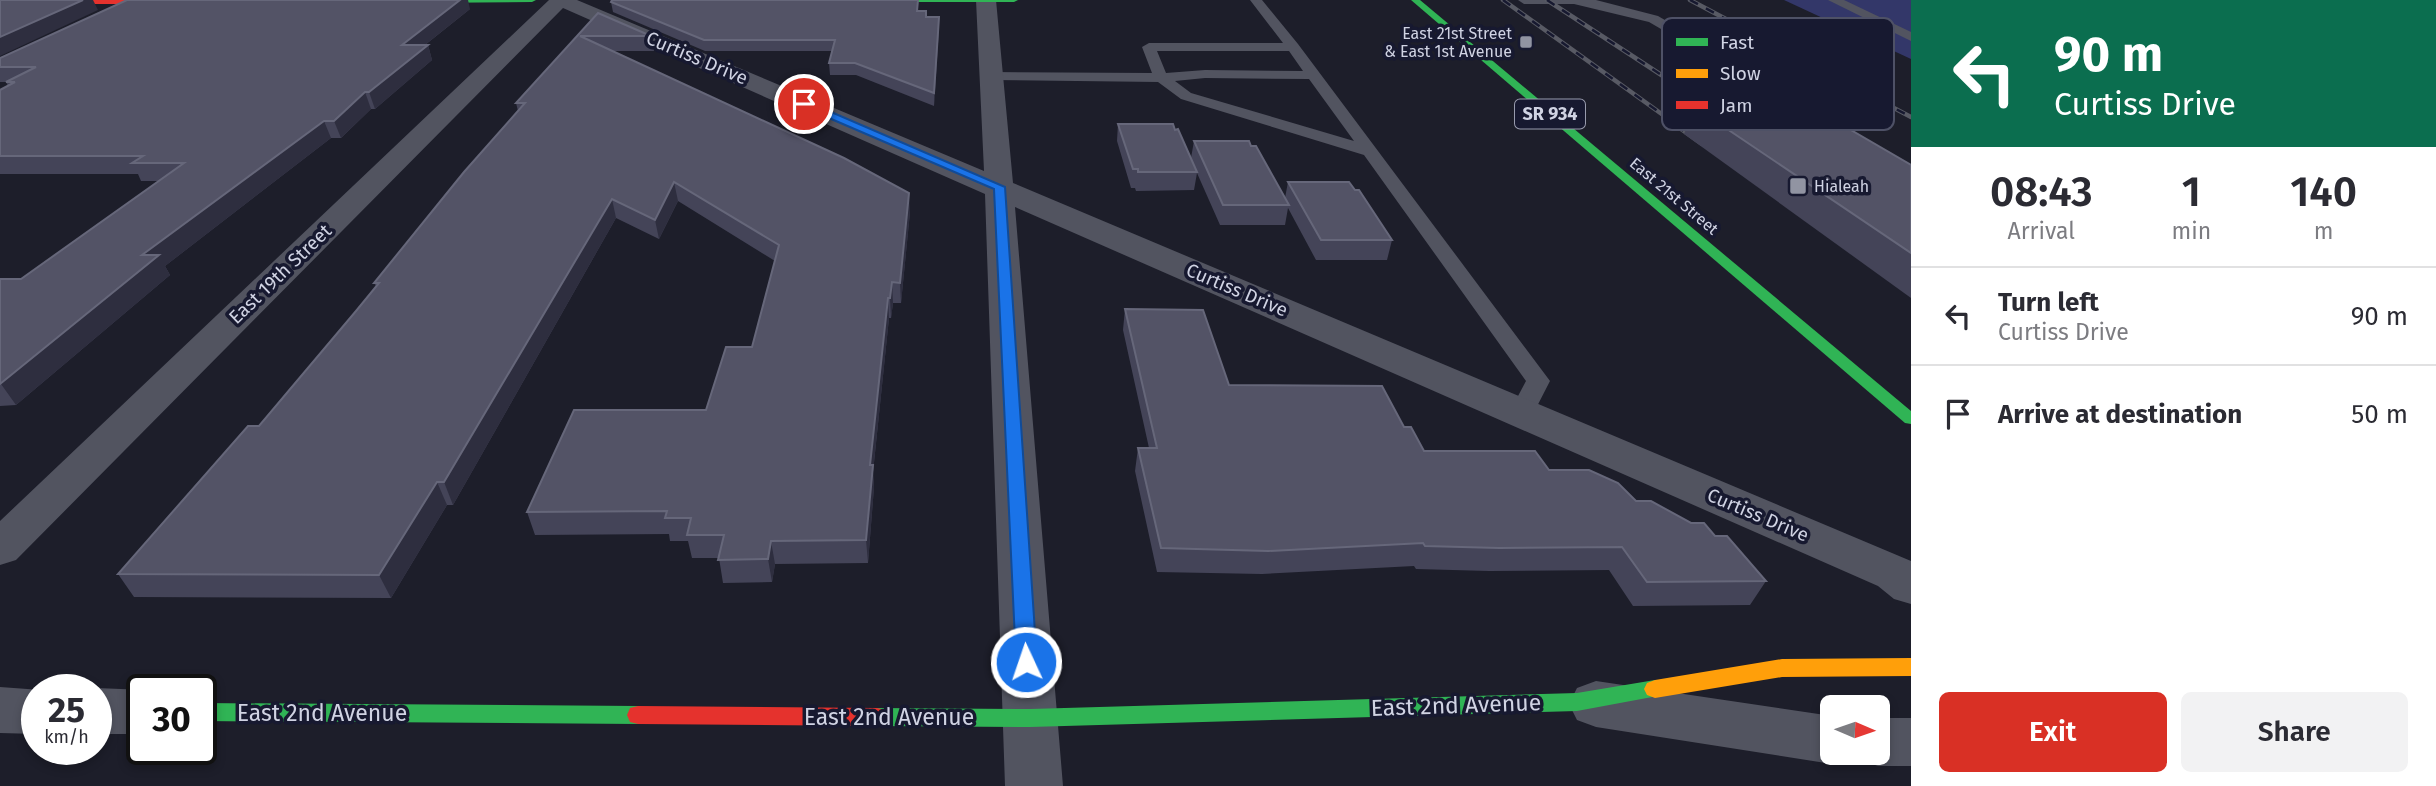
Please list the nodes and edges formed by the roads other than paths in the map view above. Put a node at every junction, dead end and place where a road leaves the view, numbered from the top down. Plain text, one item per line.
1 (532, 0) edge
2 (561, 0) edge
3 (918, 0) edge
4 (985, 0) edge
5 (1014, 0) edge
6 (1256, 0) edge
7 (1415, 0) edge
8 (1524, 0) edge
9 (1574, 0) edge
10 (1622, 0) edge
11 (1834, 0) edge
12 (139, 1) edge
13 (398, 1) edge
14 (0, 2) edge
15 (191, 2) edge
16 (1871, 18) edge
17 (99, 20) edge
18 (1662, 24) edge
19 (1894, 29) edge
20 (1911, 37) edge
21 (1293, 47) junction
22 (1313, 75) junction
23 (991, 76) junction
24 (1161, 78) junction
25 (1845, 130) edge
26 (1854, 135) edge
27 (1368, 151) junction
28 (999, 187) junction
29 (1522, 413) junction
30 (1911, 419) edge
31 (0, 548) edge
32 (1911, 586) edge
33 (1911, 667) edge
34 (1577, 702) junction
35 (0, 710) edge
36 (21, 710) edge
37 (217, 712) edge
38 (1030, 718) junction
39 (1820, 738) edge
40 (1890, 742) edge
41 (1911, 742) edge
42 (1034, 786) edge

1 - 13 street
2 - 28 street, Curtiss Drive
2 - 31 street, East 19th Street
3 - 4 street
4 - 5 street
4 - 23 street
6 - 21 lane
7 - 30 street, East 21st Street / SR 934
8 - 9 lane
9 - 10 lane
9 - 18 lane
11 - 16 lane
12 - 14 street
12 - 15 street
12 - 17 street
19 - 20 lane
21 - 22 lane
21 - 24 lane
22 - 24 lane
22 - 27 lane
23 - 24 lane
23 - 28 street
24 - 27 lane
25 - 26 lane
27 - 29 lane
28 - 29 street, Curtiss Drive
28 - 38 street
29 - 32 street, Curtiss Drive
33 - 34 street, East 2nd Avenue
34 - 38 street, East 2nd Avenue
34 - 39 street, East 2nd Avenue
35 - 36 street
37 - 38 street, East 2nd Avenue
38 - 42 street
40 - 41 street

